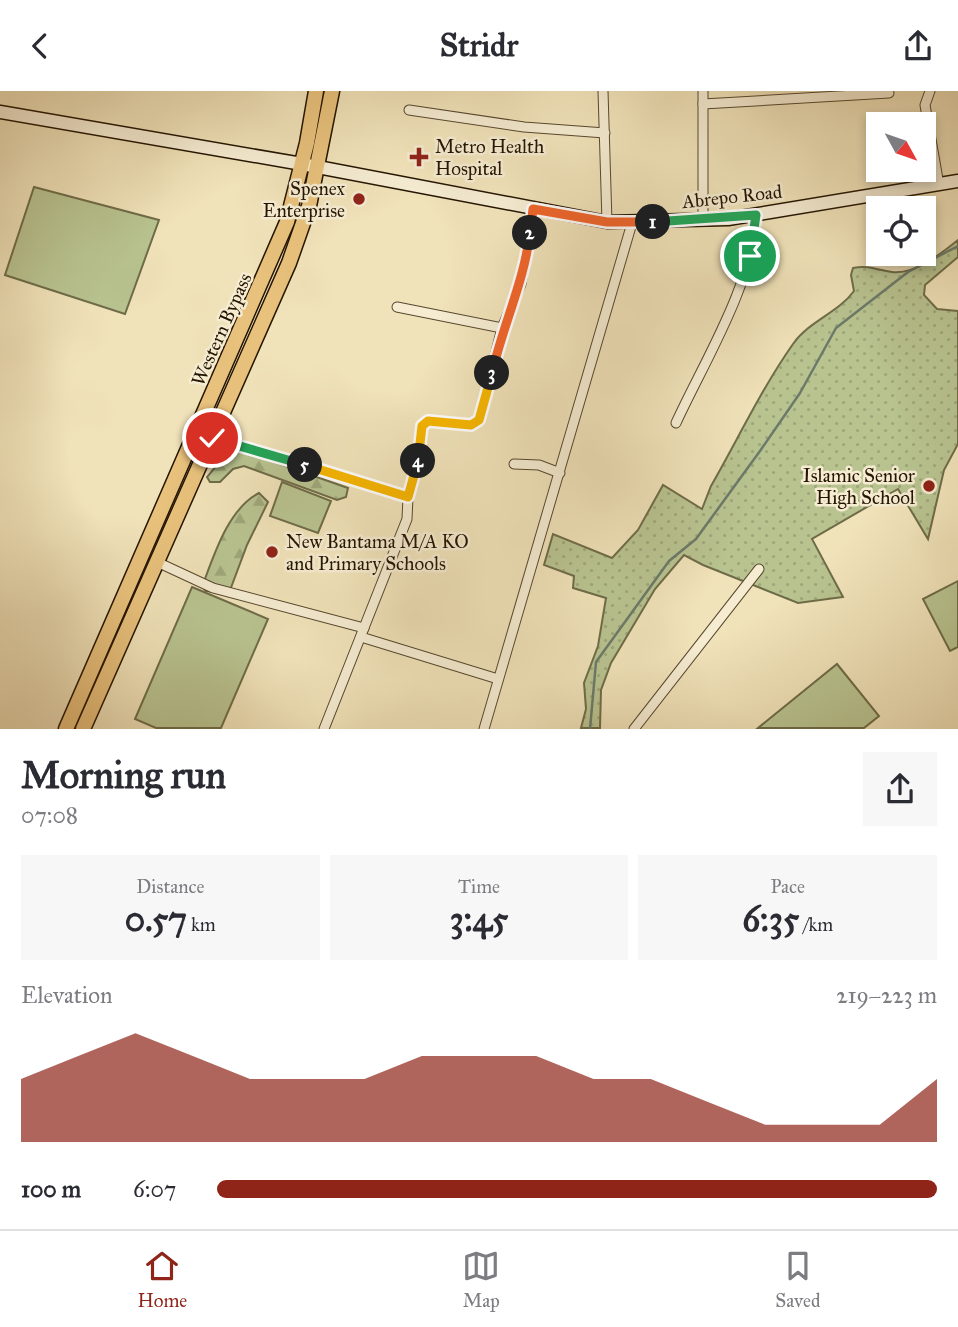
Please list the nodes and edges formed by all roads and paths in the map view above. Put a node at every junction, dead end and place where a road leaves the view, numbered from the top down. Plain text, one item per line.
1 (316, 91) edge
2 (332, 91) edge
3 (603, 91) edge
4 (703, 91) edge
5 (930, 91) edge
6 (889, 93) edge
7 (703, 104) junction
8 (409, 110) dead end
9 (0, 112) edge
10 (605, 133) junction
11 (302, 164) junction
12 (318, 168) junction
13 (958, 181) edge
14 (939, 185) junction
15 (533, 209) junction
16 (756, 215) junction
17 (703, 219) junction
18 (607, 222) junction
19 (632, 223) junction
20 (397, 307) dead end
21 (502, 328) junction
22 (676, 423) dead end
23 (212, 438) junction
24 (514, 464) dead end
25 (559, 473) junction
26 (408, 497) junction
27 (157, 562) junction
28 (759, 569) dead end
29 (363, 632) junction
30 (498, 679) junction
31 (66, 729) edge
32 (83, 729) edge
33 (324, 729) edge
34 (484, 729) edge
35 (634, 729) edge

1 - 11 highway, Western Bypass
2 - 12 highway, Western Bypass
3 - 10 street
4 - 7 street
5 - 14 street
6 - 7 street
7 - 17 street
8 - 10 street
9 - 11 main road, Abrepo Road
10 - 18 street
11 - 12 main road, Abrepo Road
11 - 31 highway, Western Bypass
12 - 15 main road, Abrepo Road
12 - 23 highway, Western Bypass
13 - 14 main road, Abrepo Road
14 - 16 main road, Abrepo Road
15 - 18 main road, Abrepo Road
15 - 21 street
16 - 17 main road, Abrepo Road
16 - 22 street
17 - 19 main road, Abrepo Road
18 - 19 main road, Abrepo Road
19 - 25 street
20 - 21 street
21 - 26 street
23 - 26 street
23 - 27 highway, Western Bypass
24 - 25 street
25 - 30 street
26 - 29 street
27 - 29 street
27 - 32 highway, Western Bypass
28 - 35 street
29 - 30 street
29 - 33 street
30 - 34 street

